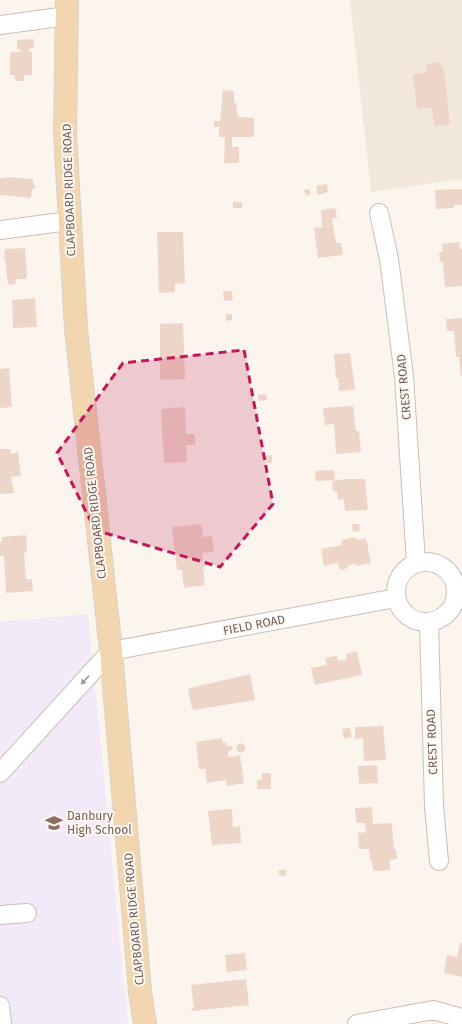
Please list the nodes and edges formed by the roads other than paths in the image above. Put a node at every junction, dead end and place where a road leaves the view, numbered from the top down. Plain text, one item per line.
1 (67, 8) edge
2 (0, 24) edge
3 (379, 213) dead end
4 (69, 221) junction
5 (0, 230) edge
6 (416, 563) junction
7 (460, 594) edge
8 (396, 598) junction
9 (429, 622) junction
10 (111, 651) junction
11 (0, 773) edge
12 (439, 861) dead end
13 (27, 913) dead end
14 (0, 915) edge
15 (0, 1006) edge
16 (462, 1018) edge
17 (2, 1024) edge
18 (145, 1024) edge
19 (358, 1024) edge

1 - 2 street
1 - 4 main road, CLAPBOARD RIDGE ROAD
3 - 6 street, CREST ROAD
4 - 5 street
4 - 10 main road, CLAPBOARD RIDGE ROAD
6 - 7 street
6 - 8 street
7 - 9 street
8 - 9 street
8 - 10 street, FIELD ROAD
9 - 12 street, CREST ROAD
10 -> 11 street
10 - 18 main road, CLAPBOARD RIDGE ROAD
13 - 14 street
15 - 17 street
16 - 19 street

